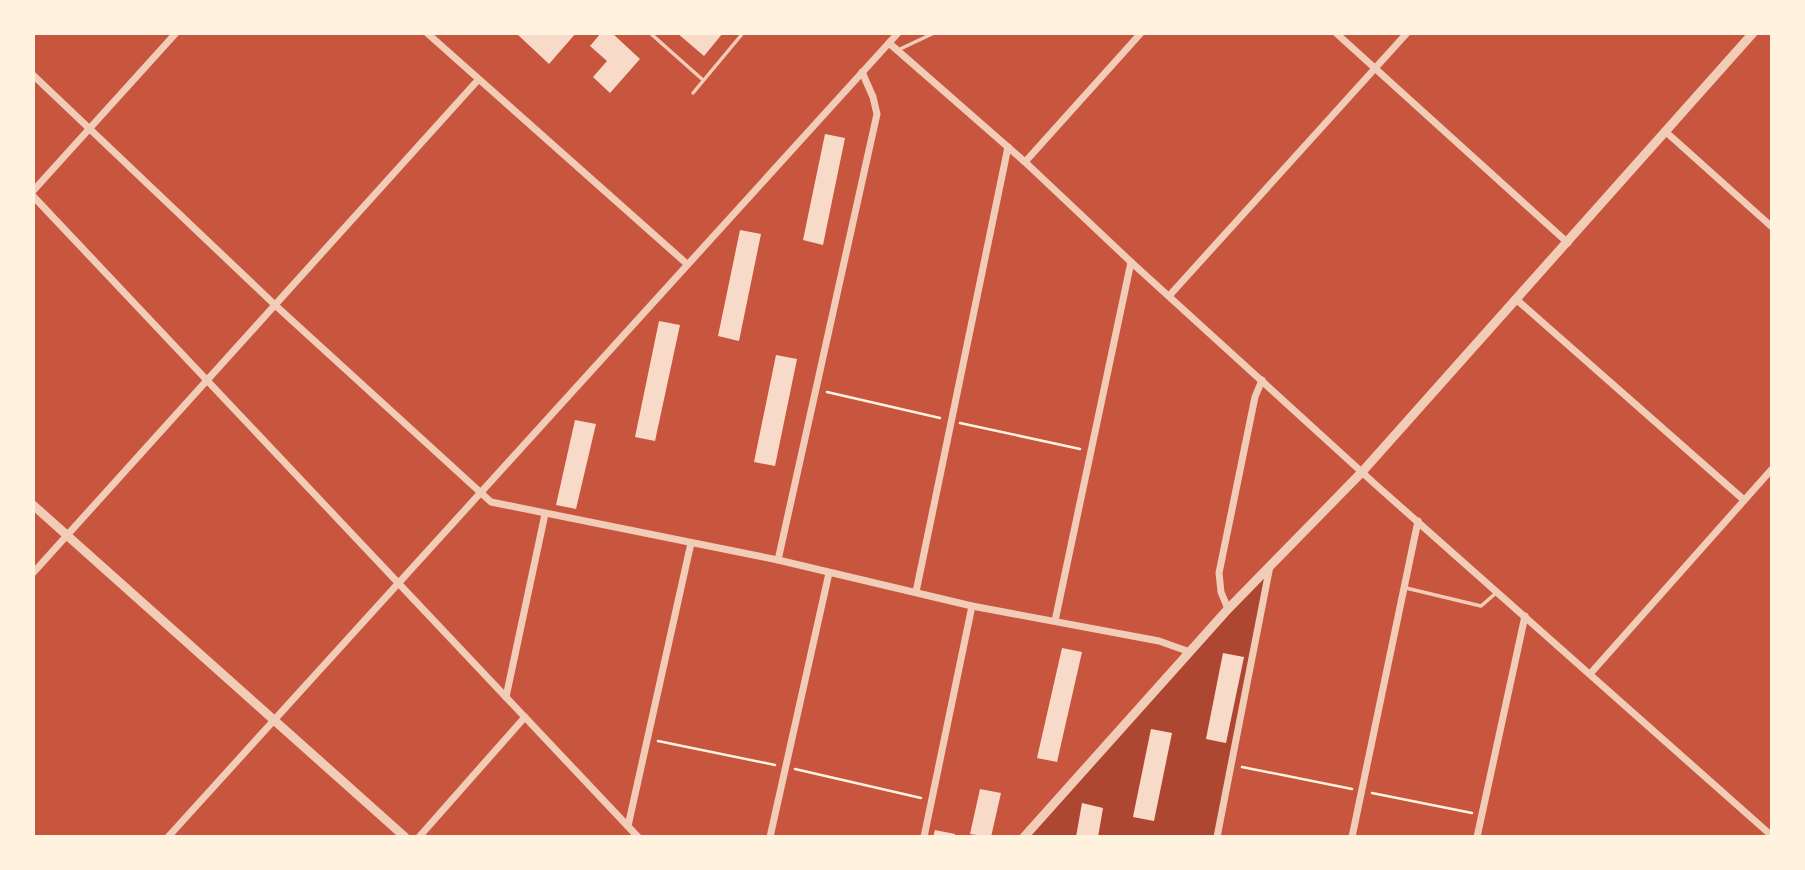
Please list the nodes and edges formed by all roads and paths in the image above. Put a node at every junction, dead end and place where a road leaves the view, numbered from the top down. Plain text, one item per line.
1 (176, 33) edge
2 (427, 33) edge
3 (650, 33) edge
4 (743, 33) edge
5 (898, 33) edge
6 (934, 33) edge
7 (1141, 33) edge
8 (1336, 33) edge
9 (1407, 33) edge
10 (1753, 33) edge
11 (889, 43) junction
12 (896, 51) junction
13 (1375, 69) junction
14 (862, 72) junction
15 (33, 75) edge
16 (478, 80) junction
17 (704, 80) junction
18 (693, 93) dead end
19 (91, 127) junction
20 (1666, 132) junction
21 (1008, 147) junction
22 (1025, 162) junction
23 (33, 193) edge
24 (1772, 227) edge
25 (1568, 243) junction
26 (1131, 262) junction
27 (687, 264) junction
28 (1169, 296) junction
29 (1517, 300) junction
30 (275, 305) junction
31 (207, 380) junction
32 (1262, 380) junction
33 (1772, 469) edge
34 (1362, 472) junction
35 (482, 495) junction
36 (1744, 500) junction
37 (33, 505) edge
38 (545, 514) junction
39 (1418, 521) junction
40 (67, 536) junction
41 (691, 543) junction
42 (778, 560) junction
43 (1270, 566) junction
44 (33, 573) edge
45 (829, 573) junction
46 (400, 585) junction
47 (1404, 588) junction
48 (916, 592) junction
49 (1498, 592) junction
50 (972, 606) junction
51 (1228, 609) junction
52 (1525, 616) junction
53 (1055, 621) junction
54 (1190, 652) junction
55 (1590, 674) junction
56 (506, 696) junction
57 (525, 717) junction
58 (275, 719) junction
59 (628, 827) junction
60 (1772, 836) edge
61 (168, 837) edge
62 (405, 837) edge
63 (419, 837) edge
64 (638, 837) edge
65 (770, 837) edge
66 (924, 837) edge
67 (1024, 837) edge
68 (1217, 837) edge
69 (1352, 837) edge
70 (1478, 837) edge

1 - 19 street
2 - 16 street
3 - 17 lane
4 - 17 lane
5 - 11 street
6 - 12 lane
7 - 22 street
8 - 13 street
9 - 13 street
10 - 20 street
11 - 12 street
11 - 14 street
12 - 21 street
13 - 25 street
13 - 28 street
14 - 27 street
14 - 42 street
15 - 19 street
16 - 27 street
16 - 30 street
17 - 18 lane
19 - 23 street
19 - 30 street
20 - 24 street
20 - 25 street
21 - 22 street
21 - 48 street
22 - 26 street
23 - 31 street
25 - 29 street
26 - 28 street
26 - 53 street
27 - 35 street
28 - 32 street
29 - 34 street
29 - 36 street
30 - 31 street
30 - 35 street
31 - 40 street
31 - 46 street
32 - 34 street
32 - 51 street
33 - 36 street
34 - 39 street
34 - 43 street
35 - 38 street
35 - 46 street
36 - 55 street
37 - 40 street
38 - 41 street
38 - 56 street
39 - 47 street
39 - 49 street
40 - 44 street
40 - 58 street
41 - 42 street
41 - 59 street
42 - 45 street
43 - 51 street
43 - 68 street
45 - 48 street
45 - 65 street
46 - 56 street
46 - 58 street
47 - 49 lane
47 - 69 street
48 - 50 street
49 - 52 street
50 - 53 street
50 - 66 street
51 - 54 street
52 - 55 street
52 - 70 street
53 - 54 street
54 - 67 street
55 - 60 street
56 - 57 street
57 - 59 street
57 - 63 street
58 - 61 street
58 - 62 street
59 - 64 street

